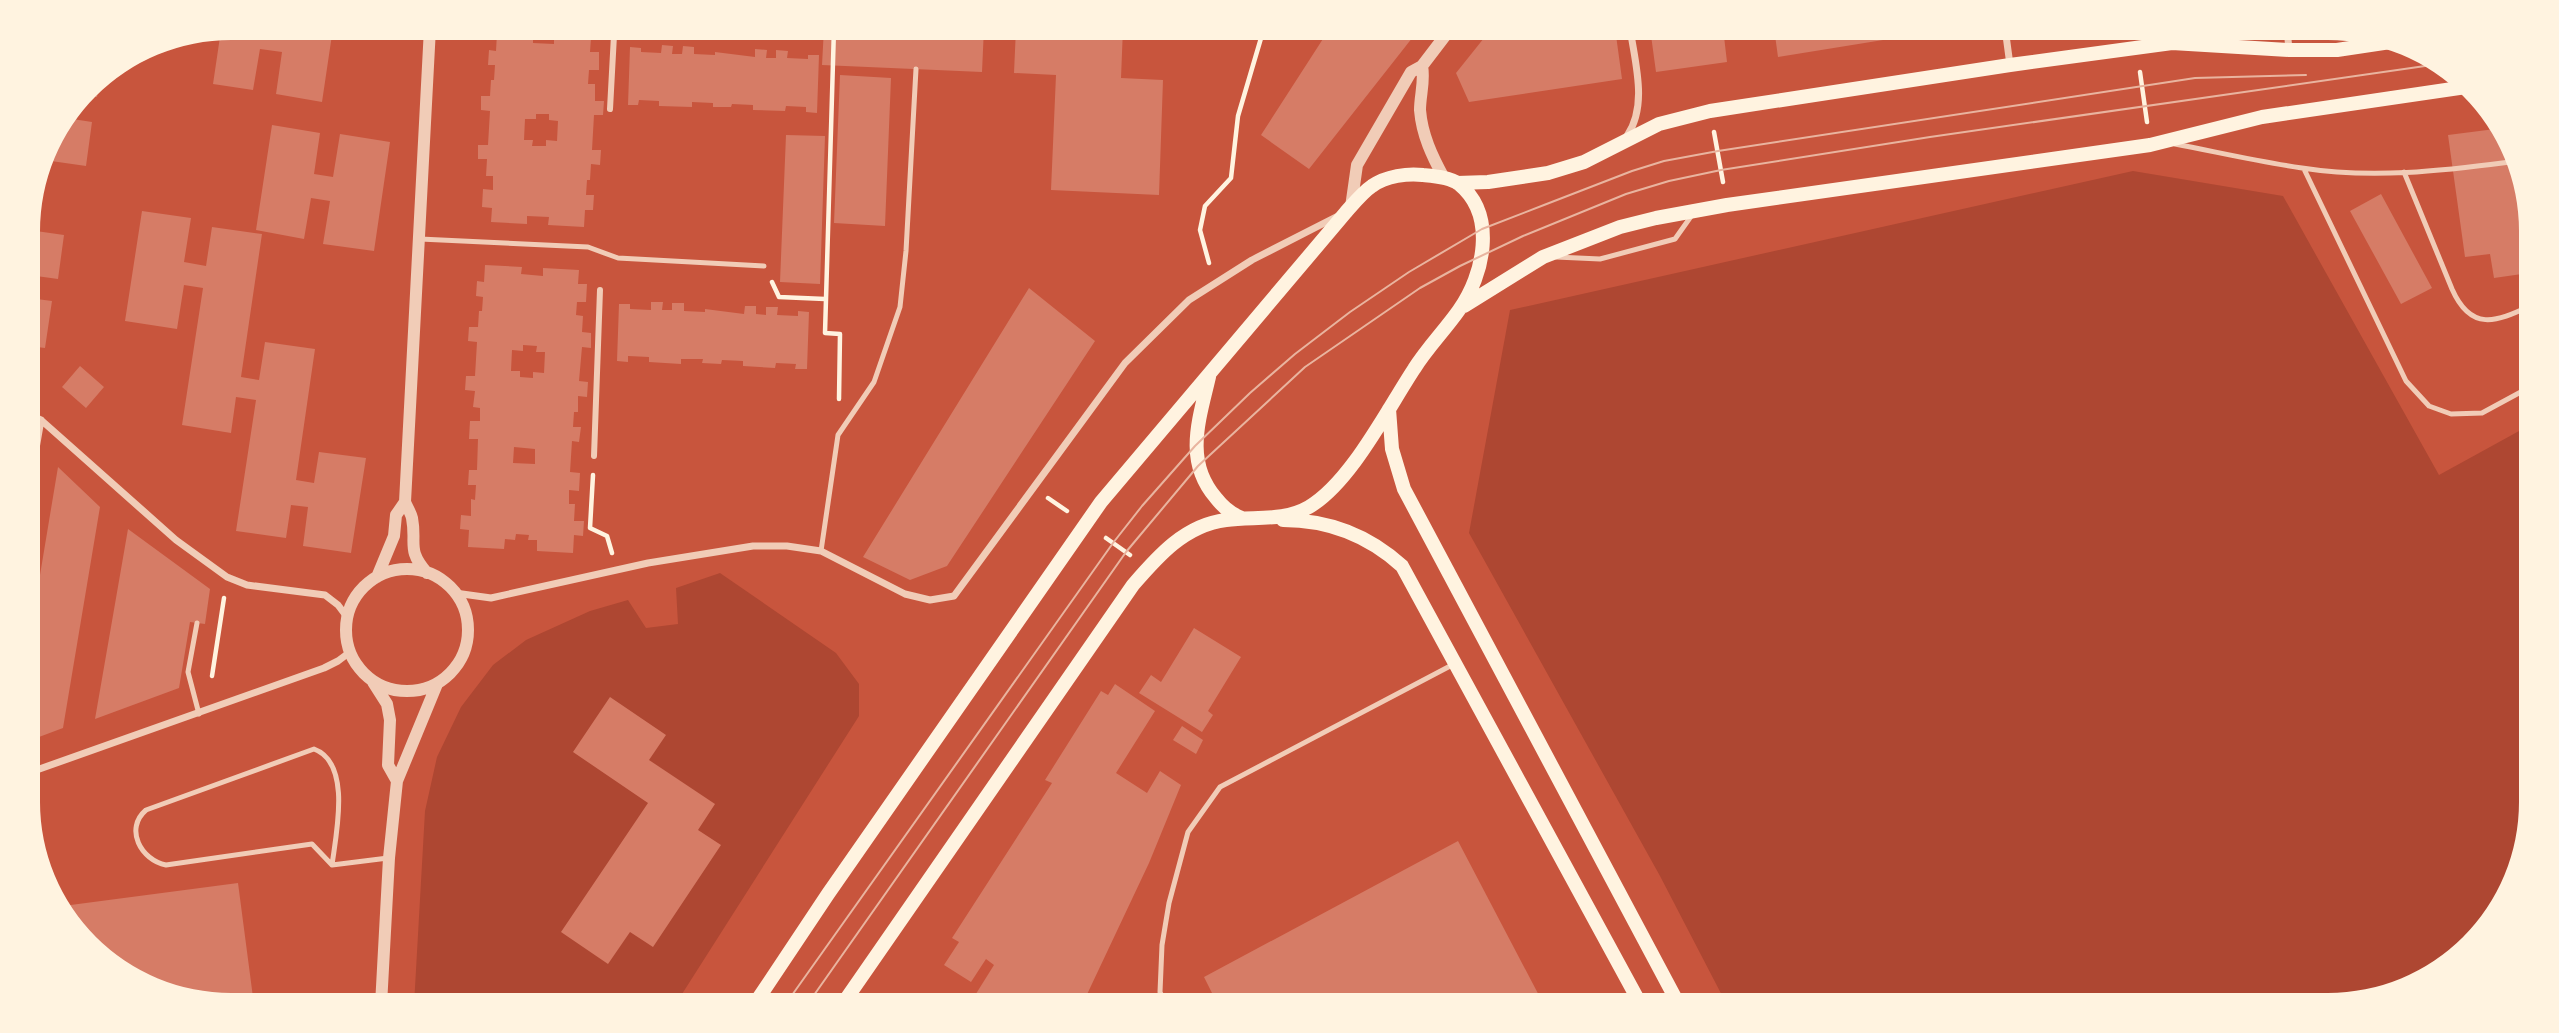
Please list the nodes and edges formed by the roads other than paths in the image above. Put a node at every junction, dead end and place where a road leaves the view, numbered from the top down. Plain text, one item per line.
1 (1442, 40) edge
2 (1632, 40) edge
3 (2007, 40) edge
4 (2288, 40) edge
5 (429, 41) edge
6 (614, 41) edge
7 (2370, 45) edge
8 (2289, 50) junction
9 (2010, 65) junction
10 (1422, 66) junction
11 (916, 69) dead end
12 (2455, 89) edge
13 (610, 109) dead end
14 (2156, 143) junction
15 (1622, 144) junction
16 (2506, 163) edge
17 (2304, 169) junction
18 (2404, 172) junction
19 (1451, 180) junction
20 (1349, 209) junction
21 (1696, 211) junction
22 (419, 239) junction
23 (1542, 257) junction
24 (764, 267) road end
25 (600, 290) dead end
26 (1460, 308) junction
27 (2519, 311) edge
28 (1210, 372) junction
29 (2519, 393) edge
30 (1389, 408) junction
31 (41, 420) edge
32 (594, 456) road end
33 (405, 502) junction
34 (1248, 520) junction
35 (1264, 520) junction
36 (821, 551) junction
37 (428, 573) junction
38 (377, 577) junction
39 (455, 593) junction
40 (347, 617) junction
41 (197, 623) dead end
42 (350, 652) junction
43 (1457, 663) junction
44 (371, 679) junction
45 (436, 684) junction
46 (199, 714) junction
47 (40, 769) edge
48 (397, 780) junction
49 (390, 858) junction
50 (332, 865) junction
51 (1634, 992) edge
52 (1672, 992) edge
53 (382, 993) edge
54 (762, 993) edge
55 (851, 993) edge
56 (1160, 993) edge

1 - 10 street
2 - 15 street
3 - 9 street
4 - 8 street
5 - 22 street
6 - 13 street
7 - 8 main road
8 - 9 main road
9 - 15 main road
10 - 19 street
10 - 20 street
11 - 36 lane
12 - 14 main road
14 - 17 lane
14 - 21 main road
15 - 19 main road
16 - 18 lane
17 - 18 lane
17 - 29 lane
18 - 27 lane
19 - 20 main road
19 - 26 main road
20 - 28 main road
20 - 36 street
21 - 23 main road
21 - 23 lane
22 - 24 lane
22 - 33 street
23 - 26 main road
25 - 32 street
26 - 30 main road
28 - 34 main road
28 - 54 main road
30 - 35 main road
30 - 52 main road
31 - 40 street
33 - 37 street
33 - 38 street
34 - 35 main road
34 - 55 main road
35 - 43 main road
36 - 39 street
37 - 38 street
37 - 39 street
38 - 40 street
39 - 45 street
40 - 42 street
41 - 46 lane
42 - 44 street
42 - 46 street
43 - 51 main road
43 - 56 lane
44 - 45 street
44 - 48 street
45 - 48 street
46 - 47 street
48 - 49 street
49 - 50 lane
49 - 53 street
50 - 50 lane

